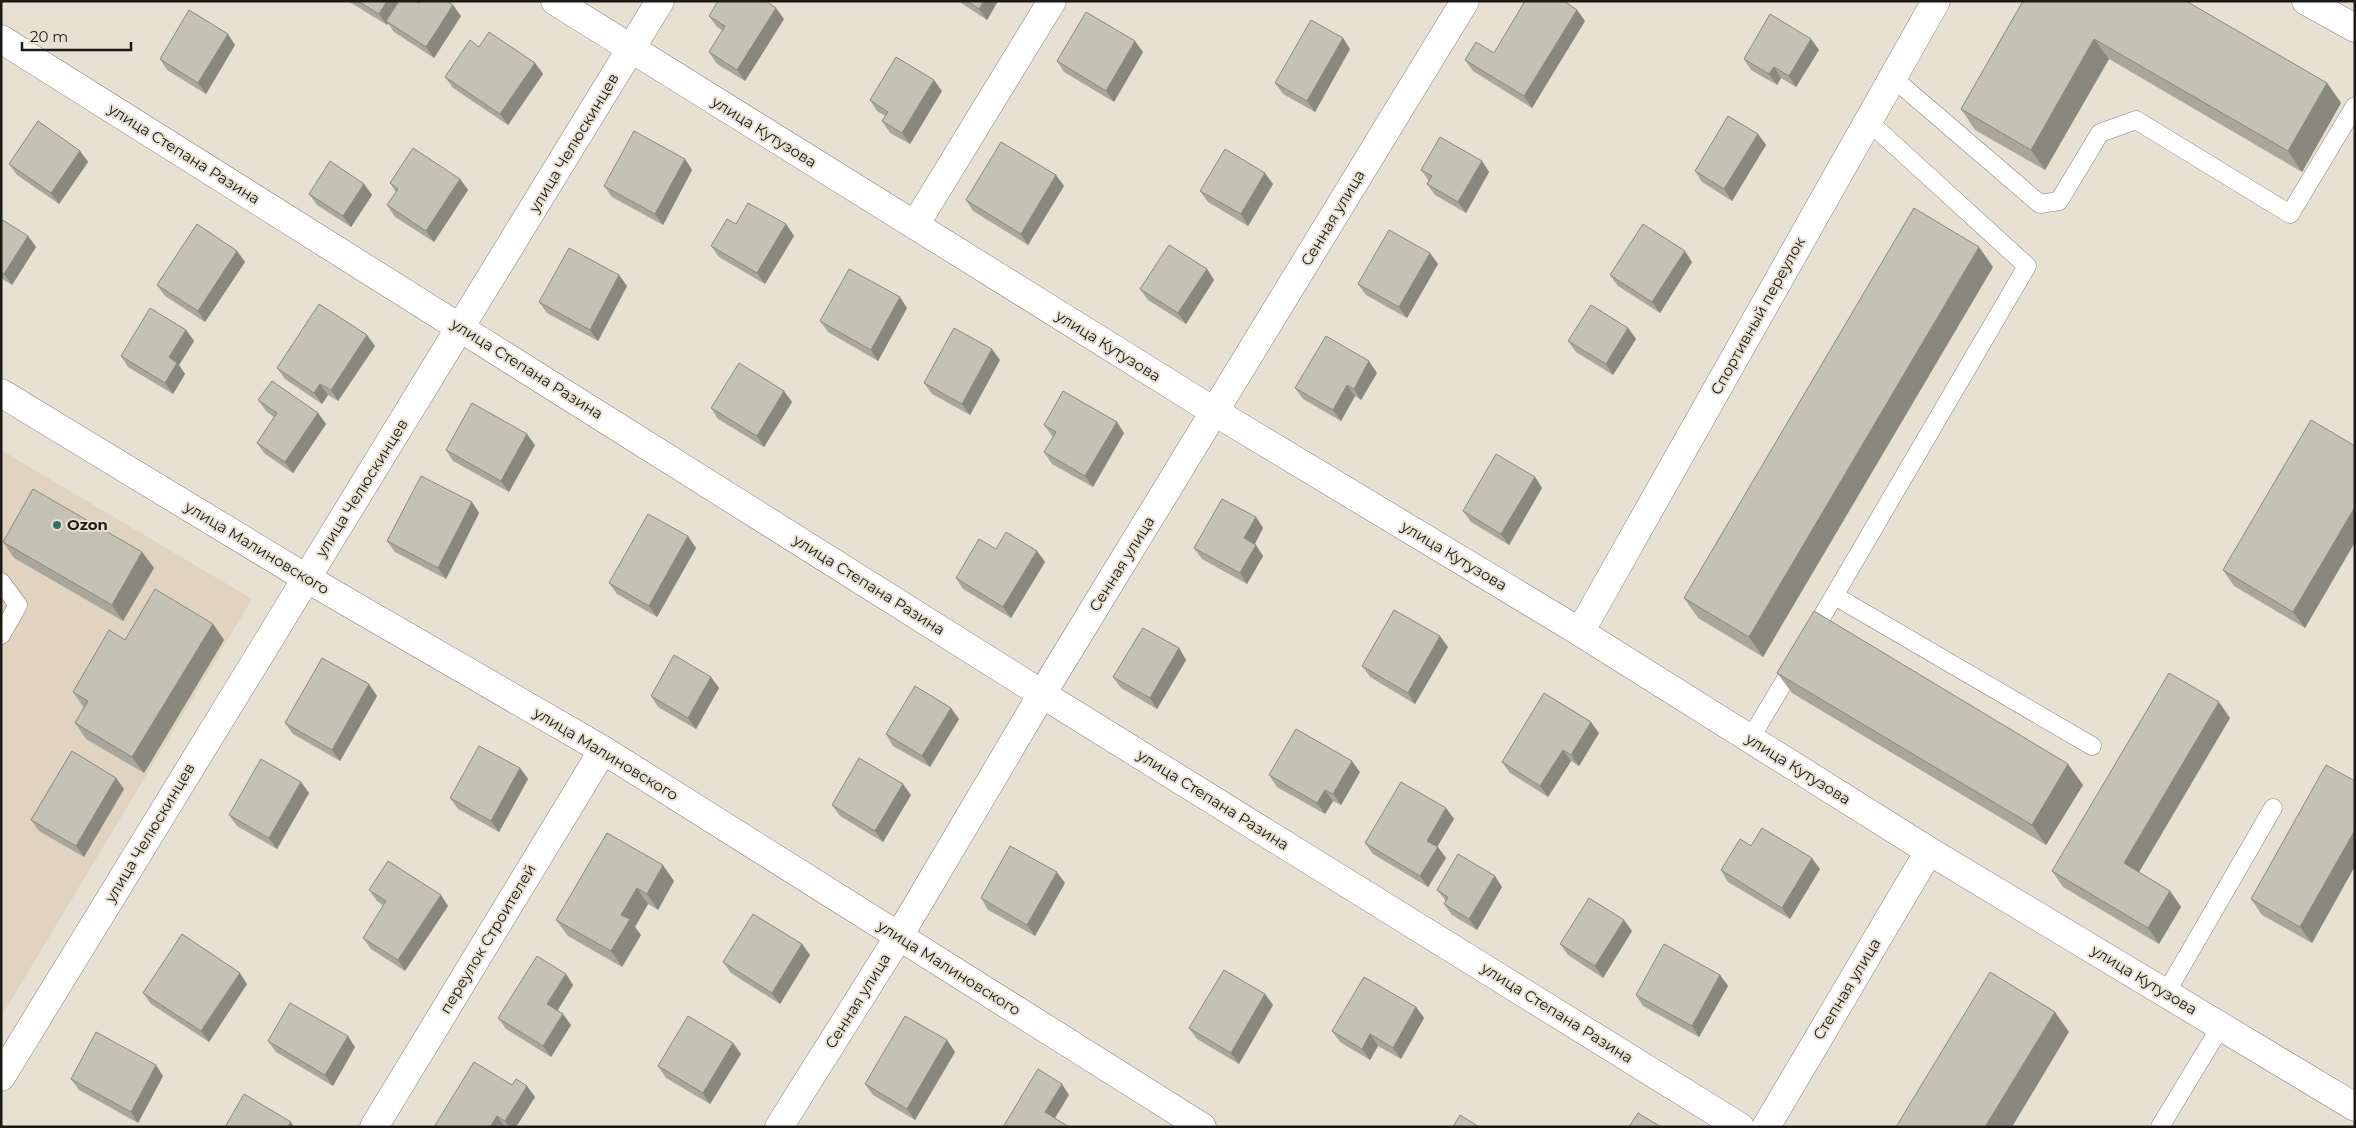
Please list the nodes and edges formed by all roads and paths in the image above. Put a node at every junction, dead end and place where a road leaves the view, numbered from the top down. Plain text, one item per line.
1 (555, 1) edge
2 (660, 1) edge
3 (1052, 1) edge
4 (1465, 1) edge
5 (1936, 1) edge
6 (2306, 1) edge
7 (2355, 28) edge
8 (1, 39) edge
9 (631, 49) junction
10 (1893, 78) junction
11 (2355, 106) edge
12 (1868, 121) junction
13 (915, 225) junction
14 (461, 328) junction
15 (1, 394) edge
16 (1215, 412) junction
17 (306, 578) junction
18 (1, 582) edge
19 (1835, 596) junction
20 (1580, 632) junction
21 (1, 635) edge
22 (1042, 694) junction
23 (1750, 739) junction
24 (2092, 746) dead end
25 (603, 750) junction
26 (2273, 808) dead end
27 (1929, 851) junction
28 (899, 936) junction
29 (2166, 993) junction
30 (2221, 1026) junction
31 (1, 1077) edge
32 (2355, 1107) edge
33 (374, 1127) edge
34 (779, 1127) edge
35 (1202, 1127) edge
36 (1740, 1127) edge
37 (1766, 1127) edge
38 (2160, 1127) edge

1 - 9 street, улица Кутузова
2 - 9 street, улица Челюскинцев
3 - 13 street
4 - 16 street, Сенная улица
5 - 10 street, Спортивный переулок
6 - 7 street
8 - 14 street, улица Степана Разина
9 - 13 street, улица Кутузова
9 - 14 street, улица Челюскинцев
10 - 11 lane
10 - 12 street, Спортивный переулок
12 - 19 lane
12 - 20 street, Спортивный переулок
13 - 16 street, улица Кутузова
14 - 17 street, улица Челюскинцев
14 - 22 street, улица Степана Разина
15 - 17 street, улица Малиновского
16 - 20 street, улица Кутузова
16 - 22 street, Сенная улица
17 - 25 street, улица Малиновского
17 - 31 street, улица Челюскинцев
18 - 21 lane
19 - 23 lane
19 - 24 lane
20 - 23 street, улица Кутузова
22 - 28 street, Сенная улица
22 - 36 street, улица Степана Разина
23 - 27 street, улица Кутузова
25 - 28 street, улица Малиновского
25 - 33 street, переулок Строителей
26 - 29 lane
27 - 29 street, улица Кутузова
27 - 37 street, Степная улица
28 - 34 street, Сенная улица
28 - 35 street, улица Малиновского
29 - 30 street, улица Кутузова
30 - 32 street, улица Кутузова
30 - 38 lane

